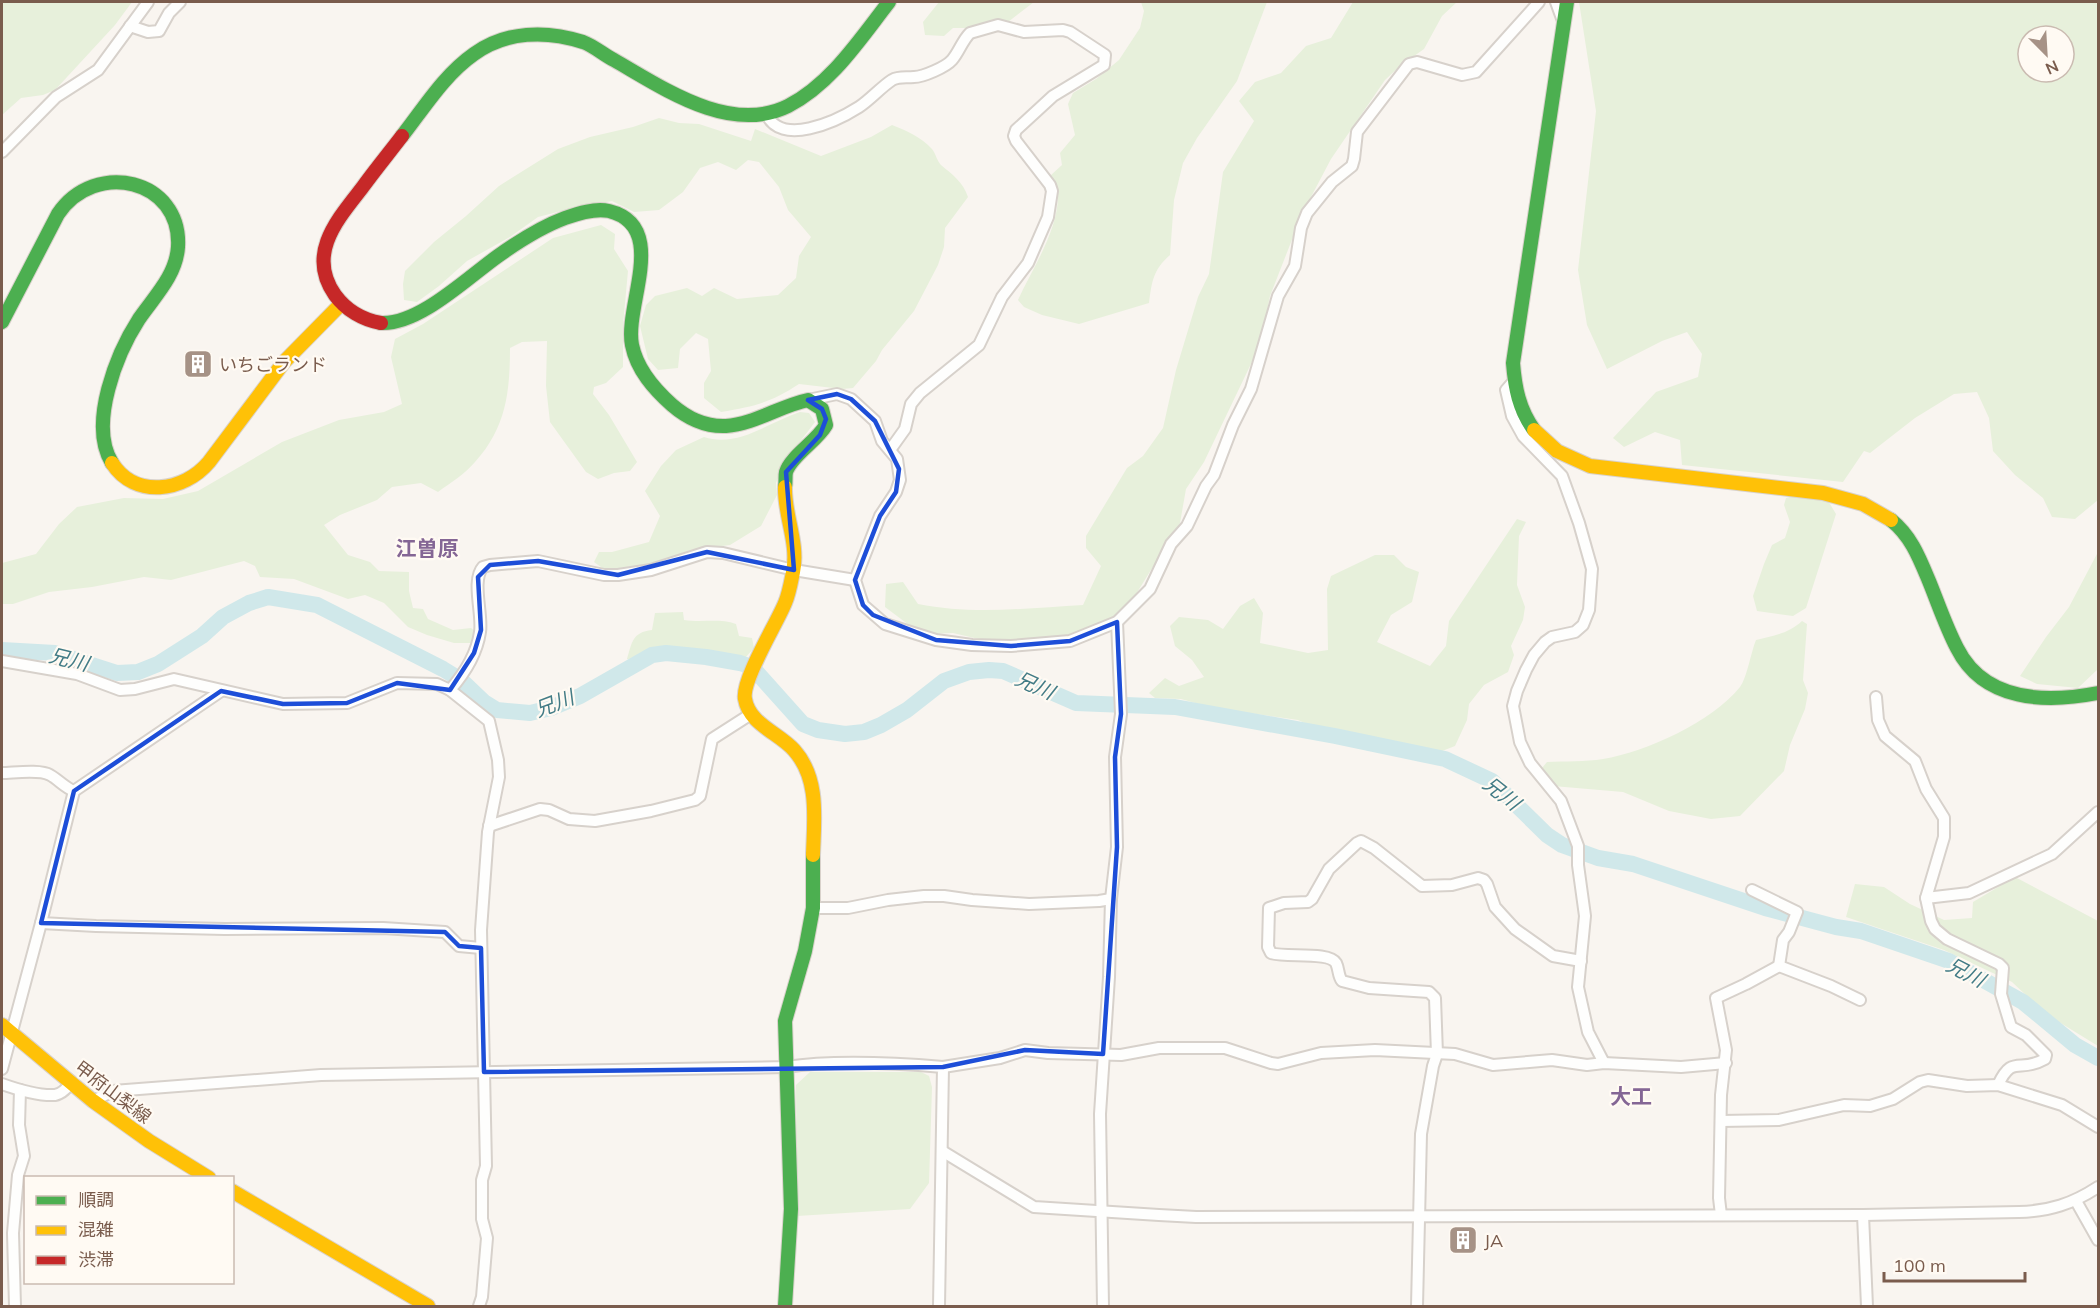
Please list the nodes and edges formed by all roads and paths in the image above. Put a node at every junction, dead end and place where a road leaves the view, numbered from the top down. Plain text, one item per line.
1 (148, 2) edge
2 (180, 2) edge
3 (889, 2) edge
4 (1539, 2) edge
5 (1556, 2) edge
6 (1567, 2) edge
7 (1564, 23) junction
8 (130, 26) junction
9 (766, 113) junction
10 (2, 152) edge
11 (341, 304) junction
12 (2, 322) edge
13 (1513, 382) junction
14 (808, 400) junction
15 (890, 450) junction
16 (794, 570) junction
17 (855, 580) junction
18 (1117, 622) junction
19 (2, 661) edge
20 (452, 687) junction
21 (221, 691) junction
22 (2098, 693) edge
23 (1876, 697) dead end
24 (751, 714) junction
25 (2, 773) edge
26 (74, 791) junction
27 (2098, 812) edge
28 (489, 826) junction
29 (1752, 890) dead end
30 (1926, 898) junction
31 (1111, 899) junction
32 (813, 908) junction
33 (41, 923) junction
34 (481, 948) junction
35 (1581, 961) junction
36 (1779, 966) junction
37 (1860, 1000) dead end
38 (6, 1029) edge
39 (1103, 1054) junction
40 (1437, 1054) junction
41 (1604, 1063) junction
42 (1726, 1063) junction
43 (943, 1066) junction
44 (786, 1067) junction
45 (2, 1069) edge
46 (484, 1072) junction
47 (71, 1083) junction
48 (2, 1084) edge
49 (1998, 1085) junction
50 (20, 1090) junction
51 (93, 1101) junction
52 (1721, 1121) junction
53 (2098, 1127) edge
54 (942, 1151) junction
55 (206, 1176) edge
56 (2098, 1187) edge
57 (234, 1192) edge
58 (2076, 1201) junction
59 (1102, 1211) junction
60 (1721, 1215) junction
61 (1863, 1215) junction
62 (1419, 1216) junction
63 (2098, 1240) edge
64 (15, 1306) edge
65 (428, 1306) edge
66 (479, 1306) edge
67 (785, 1306) edge
68 (939, 1306) edge
69 (1103, 1306) edge
70 (1417, 1306) edge
71 (1867, 1306) edge

1 - 8 street
2 - 8 street
3 - 9 street
4 - 18 street
5 - 7 street
6 - 7 street
7 - 13 street
8 - 10 street
9 - 11 street
9 - 15 street
11 - 12 street
11 - 14 street
13 - 22 street
13 - 35 street
14 - 15 street
14 - 16 street
15 - 17 street
16 - 17 street
16 - 20 street
16 - 24 street
17 - 18 street
18 - 31 street
19 - 21 street
20 - 21 street
20 - 28 street
21 - 26 street
23 - 30 street
24 - 28 street
24 - 32 street
25 - 26 street
26 - 33 street
27 - 30 street
28 - 34 street
29 - 36 street
30 - 49 street
31 - 32 street
31 - 39 street
32 - 44 street
33 - 34 street
33 - 38 street
34 - 46 street
35 - 40 street
35 - 41 street
36 - 37 street
36 - 42 street
38 - 45 street
38 - 47 street, 甲府山梨線
39 - 40 street
39 - 43 street
39 - 59 street
40 - 41 street
40 - 62 street
41 - 42 street
42 - 52 street
43 - 44 street
43 - 54 street
44 - 46 street
44 - 67 street
46 - 51 street
46 - 66 street
47 - 50 street
47 - 51 street, 甲府山梨線
48 - 50 street
49 - 52 street
49 - 53 street
50 - 64 street
51 - 55 street, 甲府山梨線
52 - 60 street
54 - 59 street
54 - 68 street
56 - 58 street
57 - 65 street
58 - 61 street
58 - 63 street
59 - 62 street
59 - 69 street
60 - 61 street
60 - 62 street
61 - 71 street
62 - 70 street

